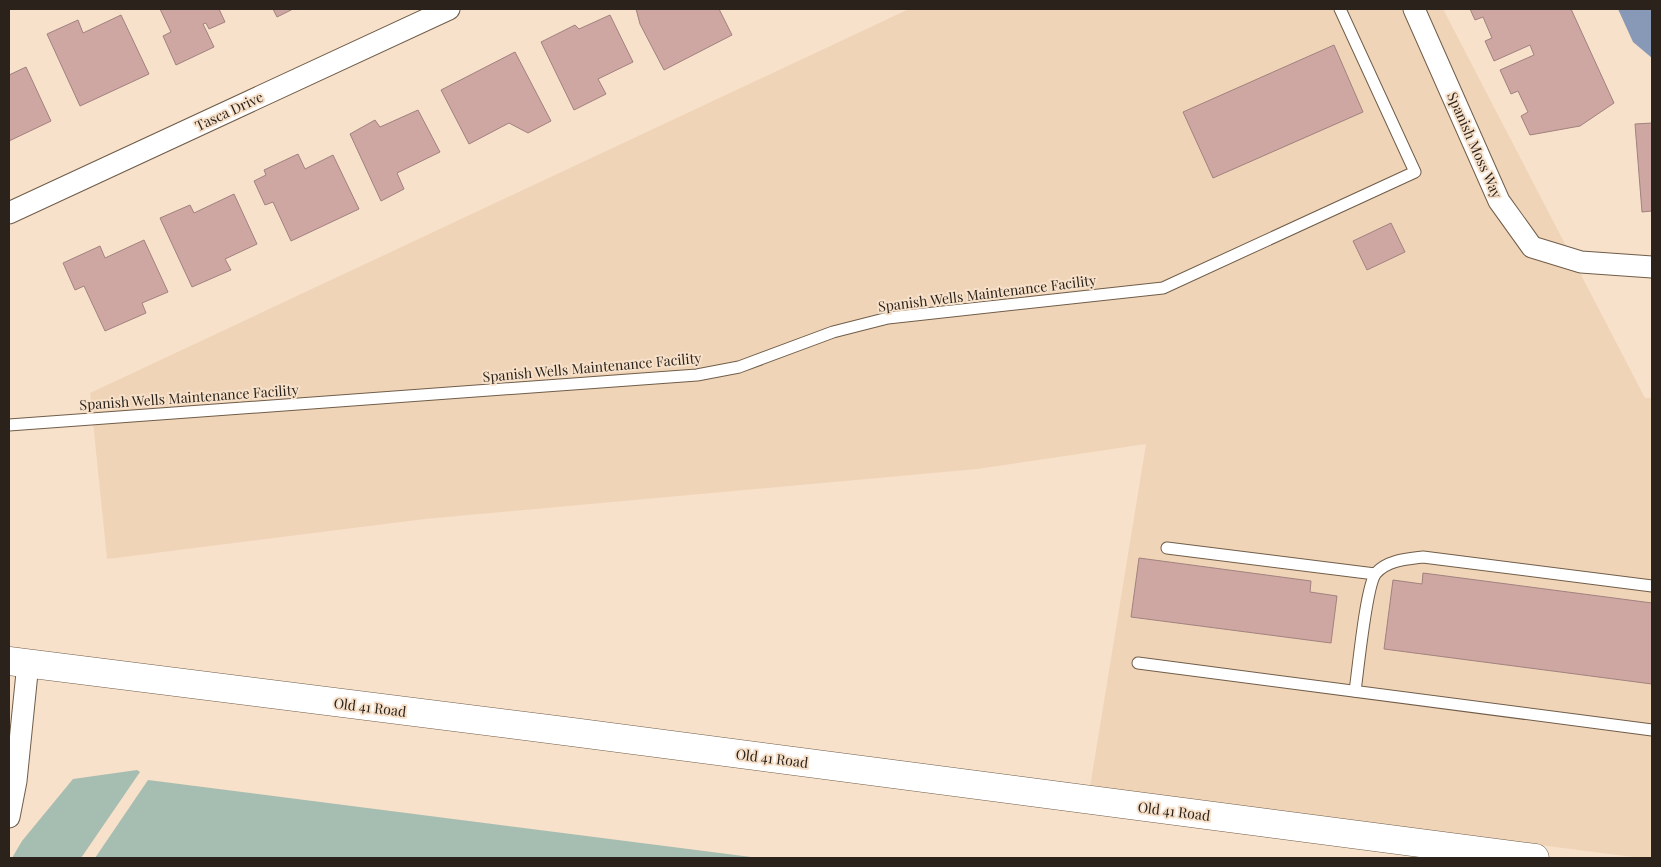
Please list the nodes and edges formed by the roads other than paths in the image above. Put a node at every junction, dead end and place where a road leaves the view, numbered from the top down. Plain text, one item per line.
1 (449, 9) edge
2 (1340, 9) edge
3 (1414, 9) edge
4 (9, 213) edge
5 (1652, 267) edge
6 (9, 425) edge
7 (1168, 548) dead end
8 (1375, 574) junction
9 (1652, 586) edge
10 (18, 662) edge
11 (1138, 663) dead end
12 (1355, 691) junction
13 (1652, 730) edge
14 (9, 817) edge
15 (1535, 858) edge

1 - 4 street, Tasca Drive
2 - 6 lane, Spanish Wells Maintenance Facility
3 - 5 street, Spanish Moss Way
7 - 8 lane
8 - 9 lane
8 - 12 lane
10 - 14 street
10 - 15 street, Old 41 Road
11 - 12 lane
12 - 13 lane

